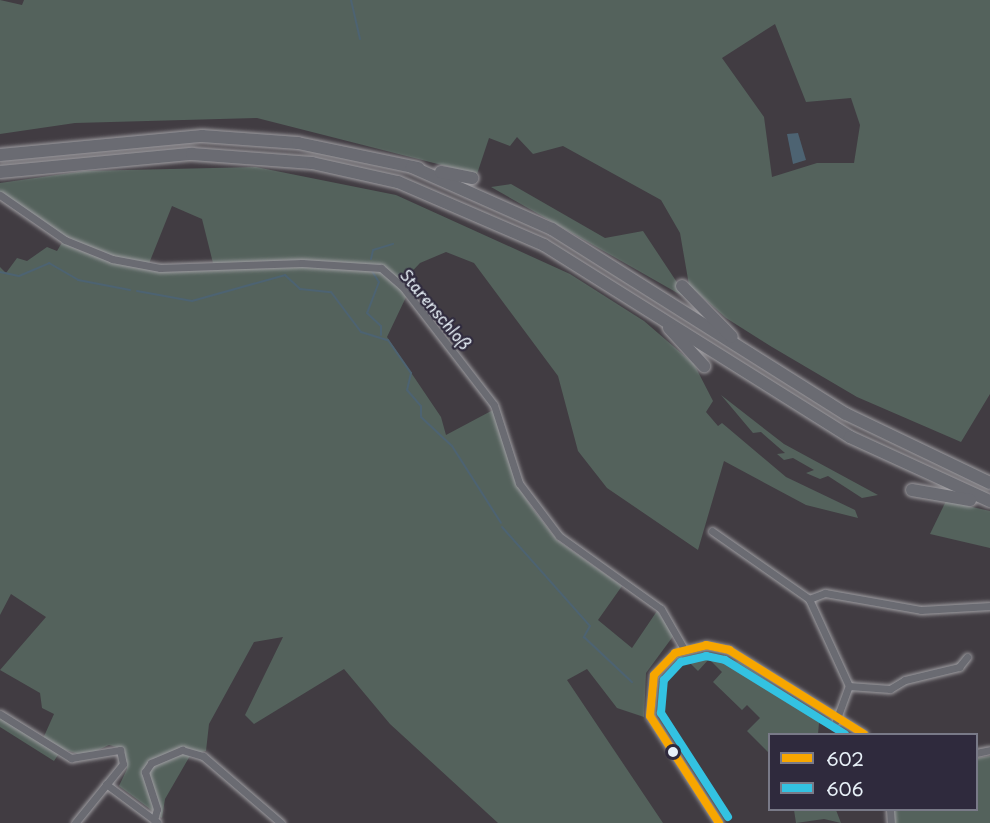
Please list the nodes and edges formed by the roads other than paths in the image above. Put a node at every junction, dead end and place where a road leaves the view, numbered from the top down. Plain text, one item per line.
1 (0, 155) edge
2 (412, 167) junction
3 (0, 172) edge
4 (472, 178) dead end
5 (0, 195) edge
6 (682, 286) dead end
7 (658, 315) junction
8 (750, 355) junction
9 (704, 366) dead end
10 (990, 483) edge
11 (912, 490) dead end
12 (990, 502) edge
13 (712, 531) dead end
14 (809, 599) junction
15 (990, 606) edge
16 (684, 649) junction
17 (967, 657) dead end
18 (849, 687) junction
19 (0, 714) edge
20 (836, 721) junction
21 (860, 733) edge
22 (106, 784) junction
23 (156, 822) edge
24 (75, 823) edge
25 (281, 823) edge
26 (719, 823) edge

1 - 2 highway
2 - 4 highway
2 - 8 highway
3 - 7 highway
5 - 16 street, Starenschloß
6 - 8 highway
7 - 9 highway
7 - 12 highway
8 - 10 highway
11 - 12 highway
13 - 14 street
14 - 15 street
14 - 18 street
16 - 20 street
16 - 26 street
17 - 18 street
18 - 20 street
19 - 22 street
20 - 21 street
22 - 23 street
22 - 24 street
23 - 25 street

